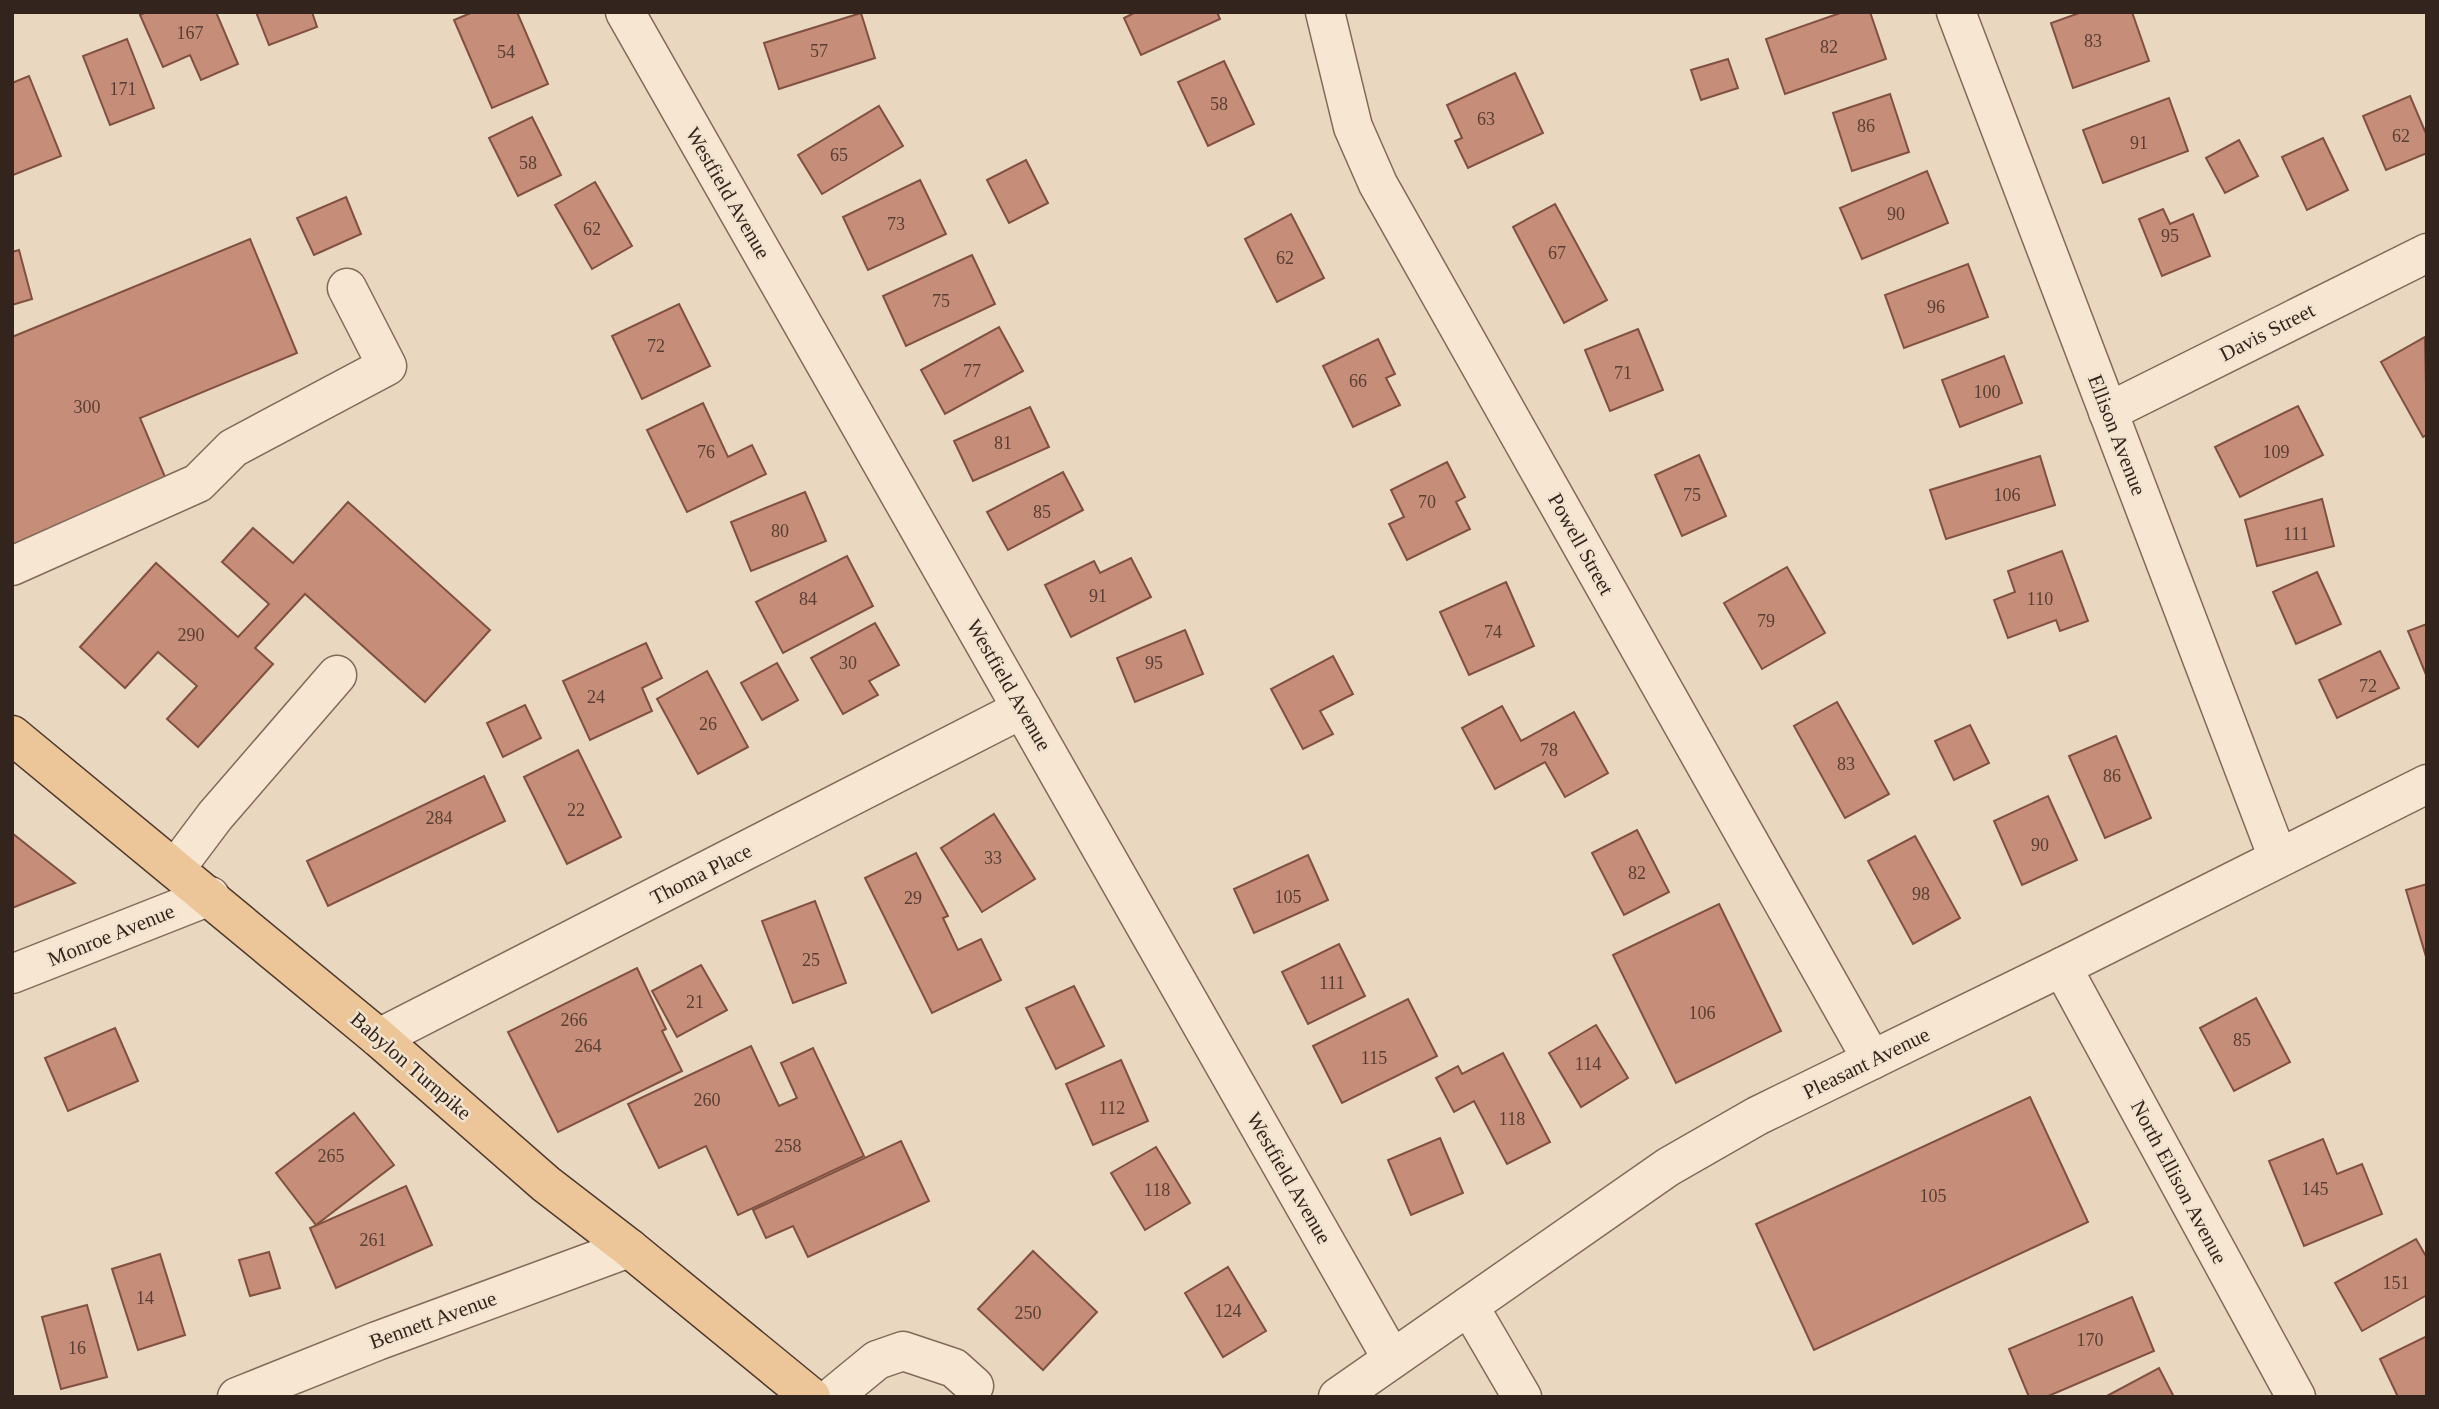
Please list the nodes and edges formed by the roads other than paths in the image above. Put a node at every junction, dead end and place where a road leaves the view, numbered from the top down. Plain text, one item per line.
1 (625, 12) edge
2 (1325, 12) edge
3 (1956, 12) edge
4 (2427, 253) edge
5 (347, 288) dead end
6 (2108, 412) junction
7 (12, 566) edge
8 (337, 675) dead end
9 (1022, 709) junction
10 (12, 735) edge
11 (2427, 784) edge
12 (2278, 858) junction
13 (176, 868) junction
14 (210, 896) junction
15 (2062, 967) junction
16 (12, 974) edge
17 (379, 1038) junction
18 (1872, 1060) junction
19 (629, 1248) junction
20 (1469, 1306) junction
21 (1392, 1359) junction
22 (974, 1386) dead end
23 (237, 1397) edge
24 (811, 1397) edge
25 (832, 1397) edge
26 (1338, 1397) edge
27 (1522, 1397) edge
28 (2295, 1397) edge

1 - 9 street, Westfield Avenue
2 - 18 street, Powell Street
3 - 6 street, Ellison Avenue
4 - 6 street, Davis Street
5 - 7 street
6 - 12 street, Ellison Avenue
8 - 13 street
9 - 17 street, Thoma Place
9 - 21 street, Westfield Avenue
10 - 13 main road, Babylon Turnpike
11 - 12 street, Pleasant Avenue
12 - 15 street, Pleasant Avenue
13 - 14 main road, Babylon Turnpike
14 - 16 street, Monroe Avenue
14 - 17 main road, Babylon Turnpike
15 - 18 street, Pleasant Avenue
15 - 28 street, North Ellison Avenue
17 - 19 main road, Babylon Turnpike
18 - 20 street, Pleasant Avenue
19 - 23 street, Bennett Avenue
19 - 24 main road, Babylon Turnpike
20 - 21 street, Pleasant Avenue
20 - 27 street
21 - 26 street, Pleasant Avenue
22 - 25 street

